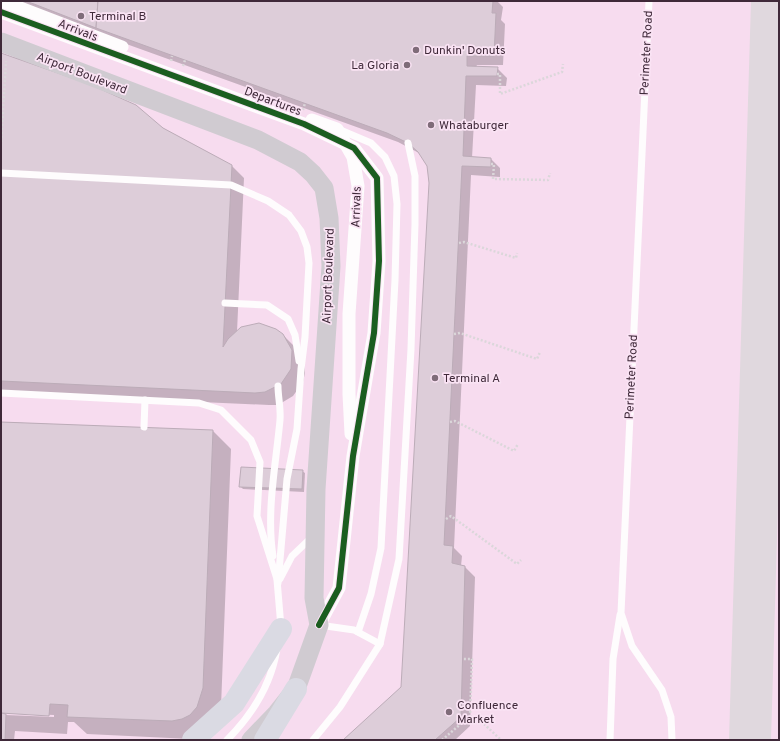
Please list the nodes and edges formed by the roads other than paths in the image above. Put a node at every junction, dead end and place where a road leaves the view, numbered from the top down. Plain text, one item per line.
1 (2, 1) edge
2 (648, 1) edge
3 (1, 12) edge
4 (6, 44) edge
5 (337, 129) junction
6 (408, 143) dead end
7 (1, 173) edge
8 (225, 303) dead end
9 (300, 369) junction
10 (278, 386) dead end
11 (1, 393) edge
12 (145, 400) junction
13 (144, 427) dead end
14 (353, 456) junction
15 (316, 533) junction
16 (278, 583) junction
17 (621, 613) junction
18 (319, 625) junction
19 (281, 629) junction
20 (358, 632) junction
21 (380, 644) junction
22 (296, 689) junction
23 (193, 740) edge
24 (227, 740) edge
25 (251, 740) edge
26 (265, 740) edge
27 (313, 740) edge
28 (610, 740) edge
29 (672, 740) edge

1 - 5 street, Arrivals
2 - 17 lane, Perimeter Road
3 - 14 street, Departures
4 - 15 main road, Airport Boulevard
5 - 14 street, Arrivals
5 - 20 lane
6 - 21 lane
7 - 9 lane
8 - 9 lane
9 - 16 lane
10 - 16 lane
11 - 12 lane
12 - 13 lane
12 - 16 lane
14 - 18 street
15 - 16 lane
15 - 18 main road, Airport Boulevard
16 - 19 lane
17 - 28 lane
17 - 29 lane, Perimeter Road
18 - 20 lane
18 - 22 main road
19 - 23 highway
19 - 24 lane
20 - 21 lane
21 - 27 lane
22 - 25 main road
22 - 26 highway

